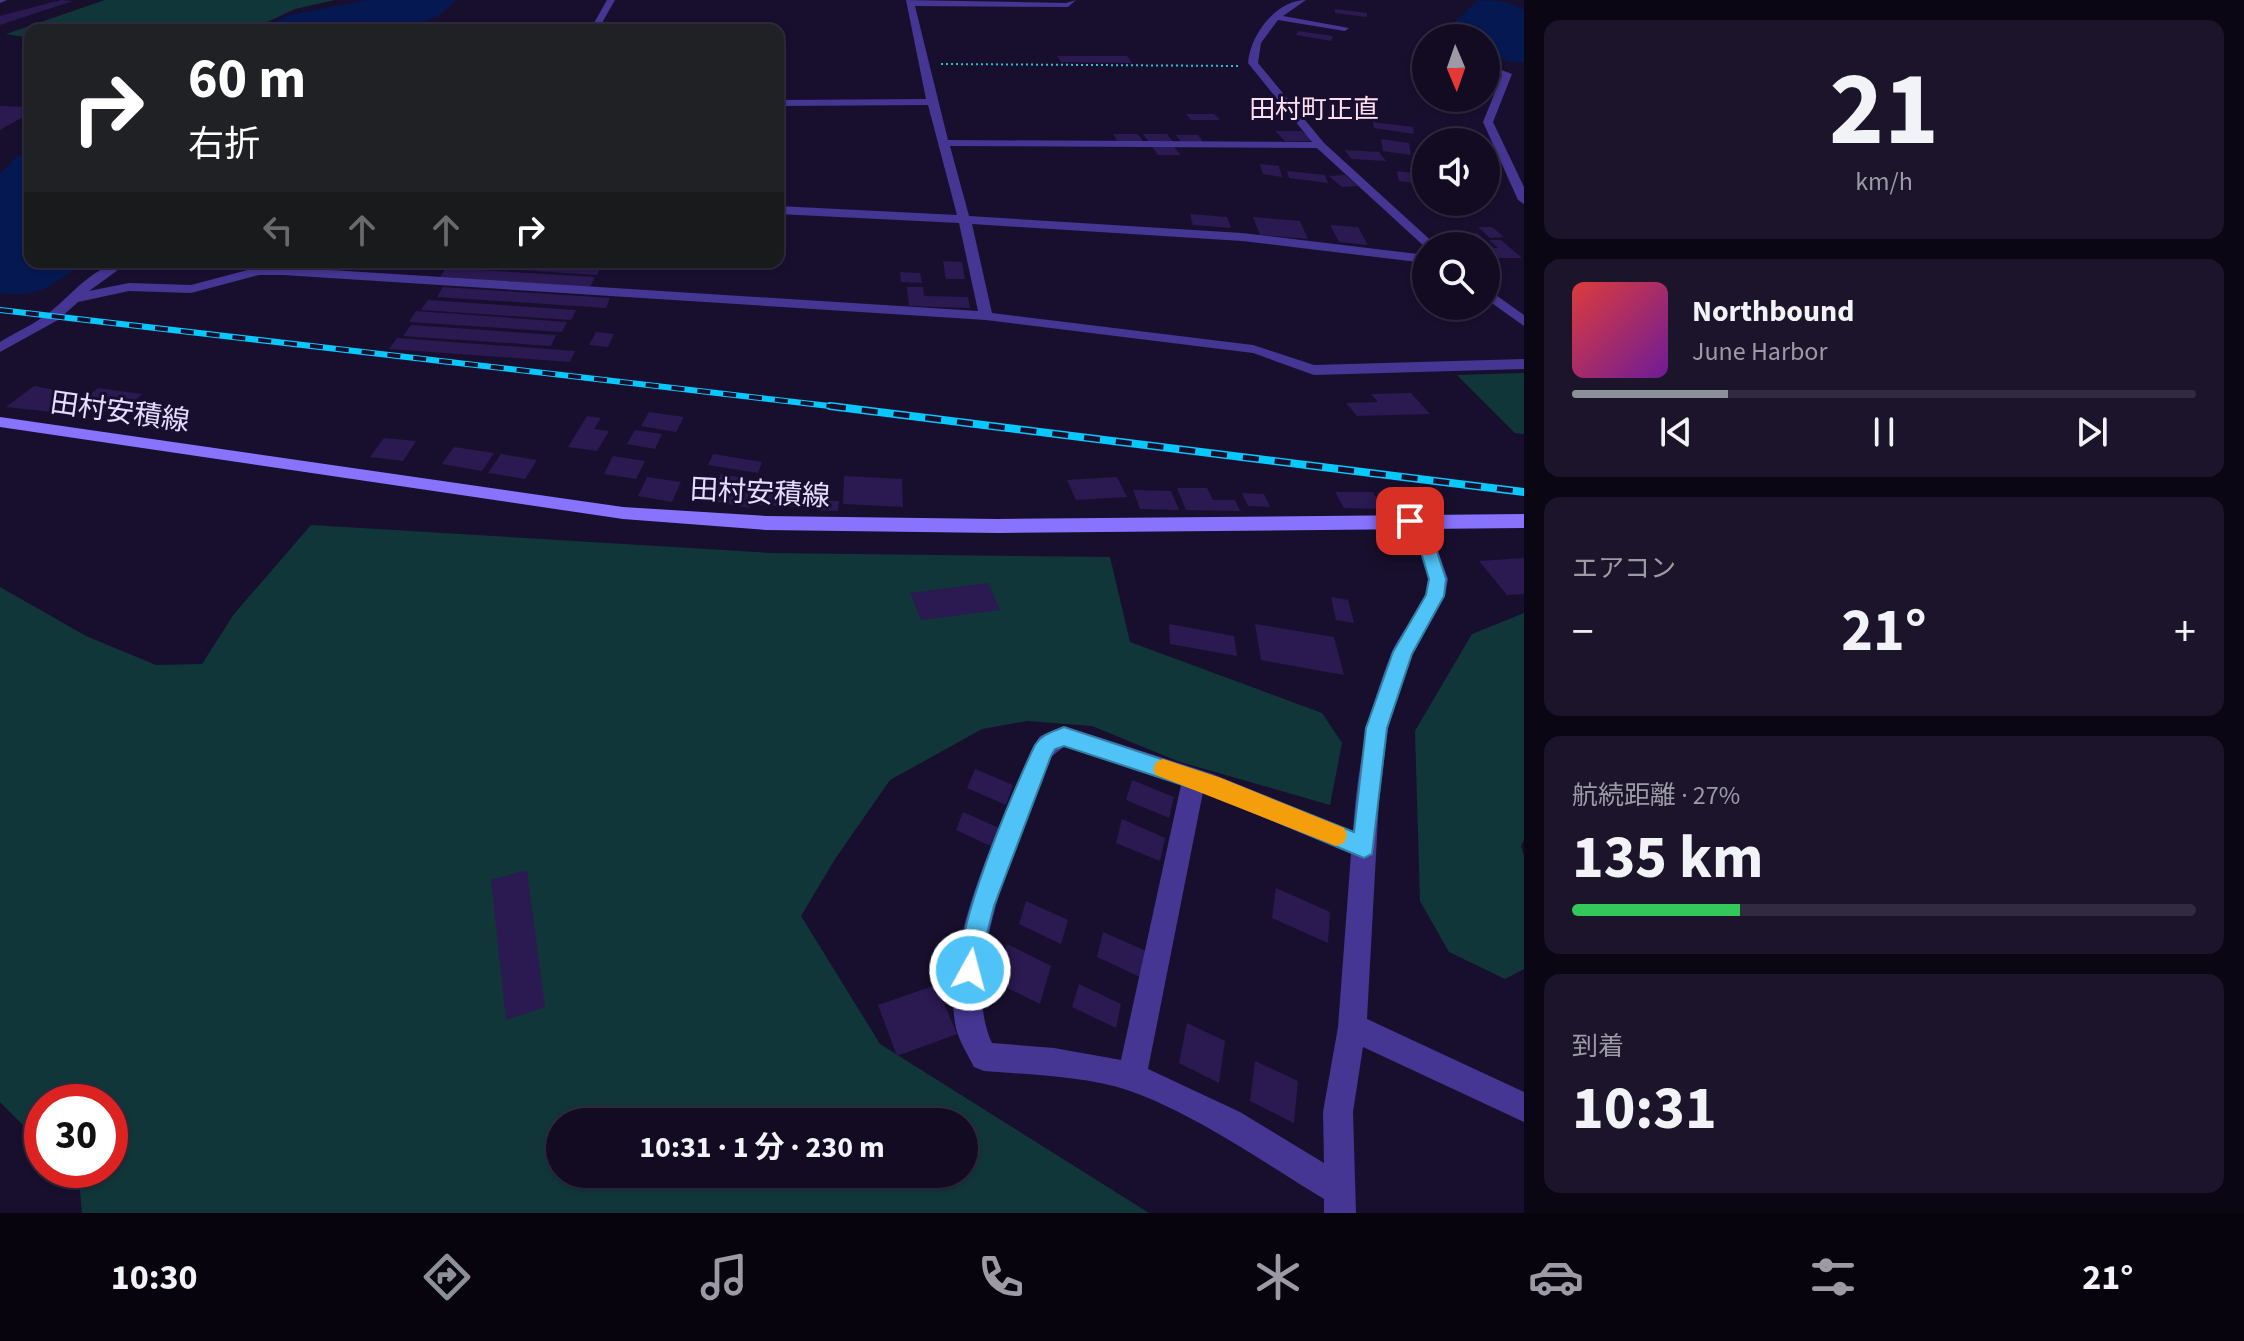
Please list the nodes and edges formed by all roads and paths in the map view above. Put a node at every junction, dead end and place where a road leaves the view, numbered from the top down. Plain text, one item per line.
1 (611, 0) edge
2 (1072, 0) edge
3 (1302, 0) edge
4 (910, 2) edge
5 (1276, 17) junction
6 (597, 24) edge
7 (1345, 28) dead end
8 (925, 64) junction
9 (1252, 67) dead end
10 (1500, 72) edge
11 (1500, 92) edge
12 (932, 102) junction
13 (784, 103) edge
14 (1492, 112) edge
15 (945, 143) junction
16 (1320, 145) junction
17 (1524, 200) edge
18 (784, 210) edge
19 (963, 220) junction
20 (1416, 232) edge
21 (1412, 257) edge
22 (114, 268) edge
23 (76, 298) junction
24 (1500, 303) edge
25 (986, 316) junction
26 (1524, 322) edge
27 (0, 348) edge
28 (1524, 364) edge
29 (0, 422) edge
30 (1410, 521) junction
31 (1524, 521) edge
32 (1194, 779) junction
33 (1364, 847) junction
34 (1352, 1027) junction
35 (1132, 1077) junction
36 (1524, 1107) edge
37 (1340, 1202) edge

1 - 6 street
2 - 4 street
3 - 5 street
4 - 8 street
5 - 7 street
5 - 16 street
8 - 9 path
8 - 12 street
10 - 11 street
12 - 13 street
12 - 15 street
14 - 17 street
15 - 16 street
15 - 19 street
16 - 20 street
18 - 19 street
19 - 21 street
19 - 25 street
22 - 23 street
23 - 25 street
23 - 27 street
24 - 26 street
25 - 28 street
29 - 30 main road, 田村安積線
30 - 31 main road, 田村安積線
30 - 33 street
32 - 33 street
32 - 35 street
32 - 35 street
33 - 34 street
34 - 36 street
34 - 37 street
35 - 37 street

